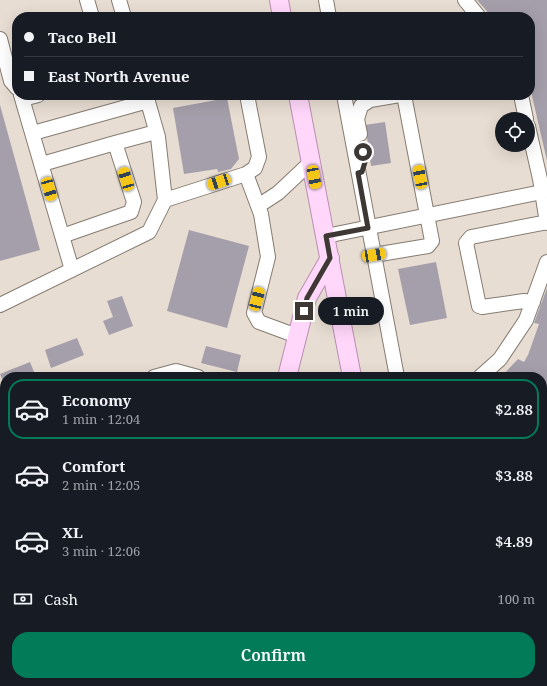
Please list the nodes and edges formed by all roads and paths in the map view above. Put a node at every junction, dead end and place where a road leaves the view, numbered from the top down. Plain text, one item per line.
1 (87, 0) edge
2 (119, 0) edge
3 (279, 0) edge
4 (326, 0) edge
5 (465, 0) edge
6 (91, 12) edge
7 (123, 12) edge
8 (281, 12) edge
9 (328, 12) edge
10 (476, 12) edge
11 (0, 39) edge
12 (12, 82) edge
13 (22, 100) edge
14 (140, 100) edge
15 (148, 100) edge
16 (248, 100) edge
17 (299, 100) edge
18 (345, 100) edge
19 (370, 100) edge
20 (405, 100) edge
21 (522, 100) edge
22 (525, 112) edge
23 (156, 132) junction
24 (33, 133) junction
25 (115, 143) junction
26 (534, 152) edge
27 (311, 162) junction
28 (42, 164) junction
29 (358, 173) junction
30 (246, 174) junction
31 (542, 192) junction
32 (165, 200) junction
33 (258, 206) junction
34 (428, 216) junction
35 (547, 222) edge
36 (368, 228) junction
37 (62, 236) junction
38 (326, 236) junction
39 (374, 255) junction
40 (330, 258) junction
41 (547, 262) edge
42 (72, 270) junction
43 (533, 302) junction
44 (0, 306) edge
45 (297, 336) junction
46 (288, 372) edge
47 (351, 372) edge
48 (396, 372) edge
49 (486, 372) edge

1 - 6 street
2 - 7 street
3 - 8 main road
4 - 9 street
5 - 10 street
11 - 12 street
13 - 24 street
14 - 24 street
15 - 23 street
16 - 30 street
17 - 27 main road
18 - 29 street
19 - 29 street
20 - 34 street
21 - 22 street
23 - 25 street
23 - 32 street
24 - 28 street
25 - 28 street
25 - 37 street
26 - 31 street
27 - 33 street
27 - 38 main road
28 - 37 street
29 - 36 street
30 - 32 street
30 - 33 street
31 - 34 street
31 - 35 street
32 - 42 street
33 - 45 street
34 - 36 street
34 - 39 street
35 - 43 street
36 - 38 street
36 - 39 street
37 - 42 street
38 - 40 main road
39 - 48 street
40 - 45 main road
40 - 47 main road
41 - 43 street
42 - 44 street
43 - 49 street
45 - 46 main road

